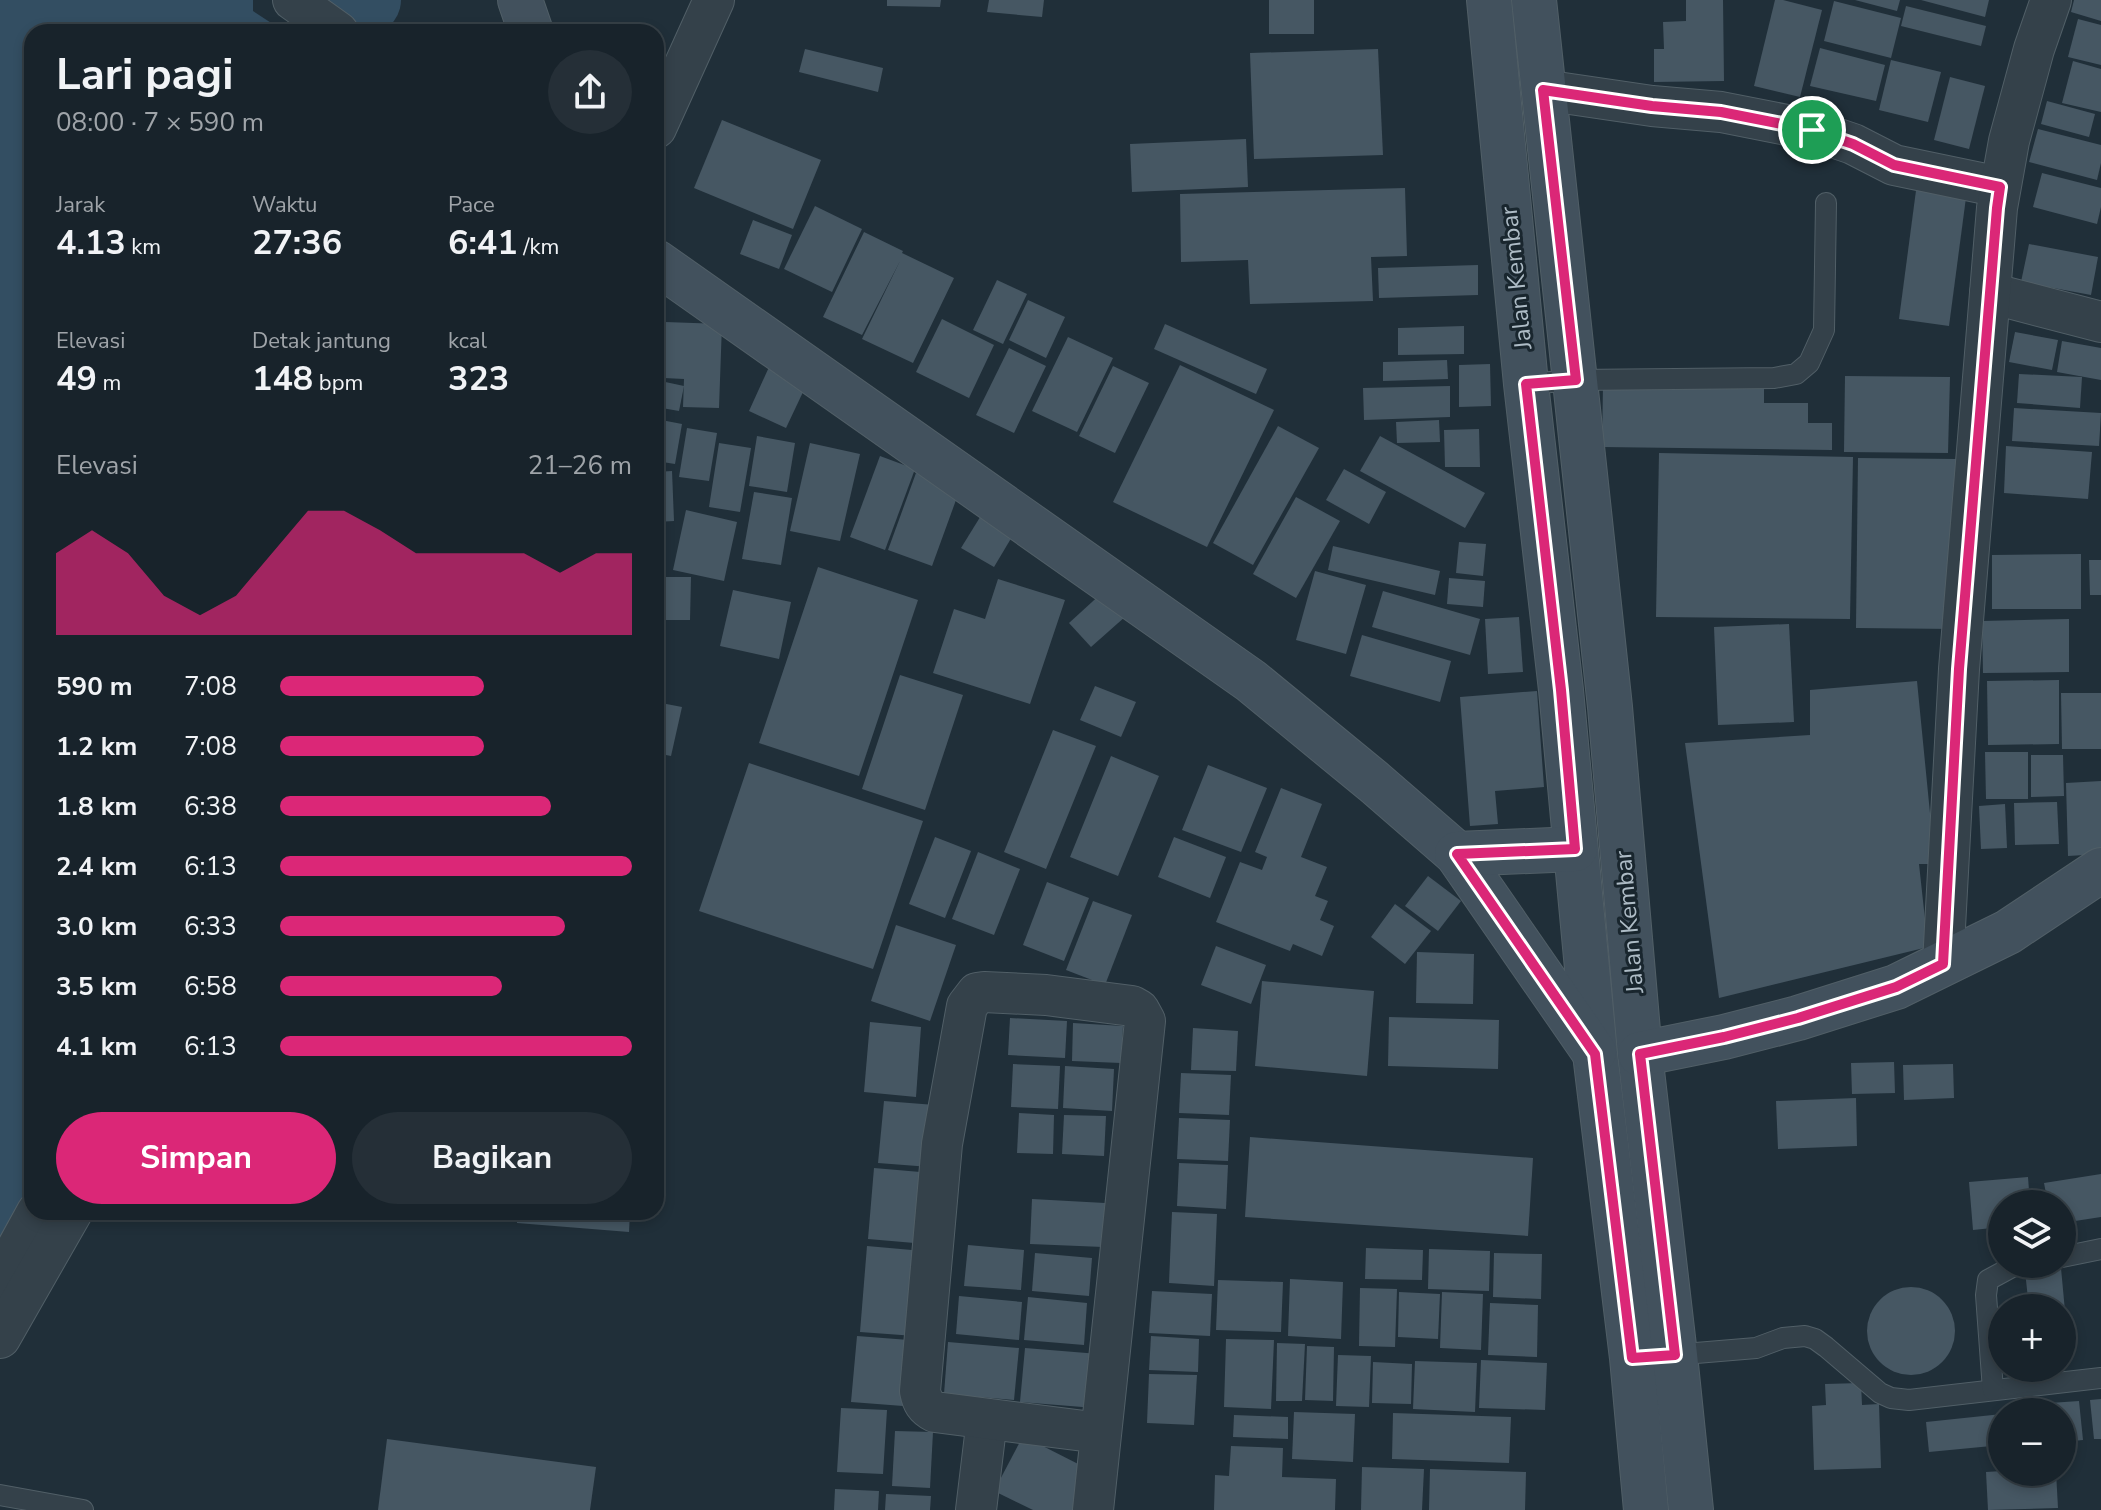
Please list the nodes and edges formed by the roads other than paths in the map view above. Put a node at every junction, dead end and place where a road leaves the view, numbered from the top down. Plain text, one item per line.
1 (520, 0) edge
2 (714, 0) edge
3 (1489, 0) edge
4 (1534, 0) edge
5 (2051, 0) edge
6 (528, 24) edge
7 (1543, 90) junction
8 (664, 110) edge
9 (2000, 187) junction
10 (1826, 203) dead end
11 (664, 268) edge
12 (1990, 293) junction
13 (2101, 322) edge
14 (1576, 380) junction
15 (1526, 384) junction
16 (1575, 849) junction
17 (1457, 854) junction
18 (2101, 870) edge
19 (1943, 964) junction
20 (1595, 1054) junction
21 (1640, 1054) junction
22 (33, 1220) edge
23 (67, 1220) edge
24 (2101, 1249) edge
25 (2076, 1254) edge
26 (1992, 1278) edge
27 (0, 1279) edge
28 (0, 1338) edge
29 (1687, 1354) junction
30 (1632, 1358) junction
31 (2101, 1378) edge
32 (1993, 1390) junction
33 (987, 1419) junction
34 (1100, 1433) junction
35 (0, 1495) edge
36 (83, 1510) edge
37 (976, 1510) edge
38 (1093, 1510) edge
39 (1646, 1510) edge
40 (1691, 1510) edge

1 - 6 main road
2 - 8 street
3 - 15 main road, Jalan Kembar
4 - 7 main road, Jalan Kembar
5 - 9 street
7 - 9 street
7 - 14 main road, Jalan Kembar
9 - 12 street
10 - 14 lane
11 - 17 main road
12 - 13 street
12 - 19 street
14 - 15 lane
14 - 21 main road, Jalan Kembar
15 - 16 main road, Jalan Kembar
16 - 17 main road
16 - 20 main road, Jalan Kembar
17 - 20 main road
18 - 19 main road
19 - 21 main road
20 - 30 main road, Jalan Kembar
21 - 29 main road, Jalan Kembar
22 - 27 street
23 - 28 street
24 - 25 lane
26 - 32 lane
29 - 30 lane
29 - 32 lane
29 - 40 main road, Jalan Kembar
30 - 39 main road, Jalan Kembar
31 - 32 lane
33 - 34 street
33 - 34 street
33 - 37 street
34 - 38 street
35 - 36 lane

